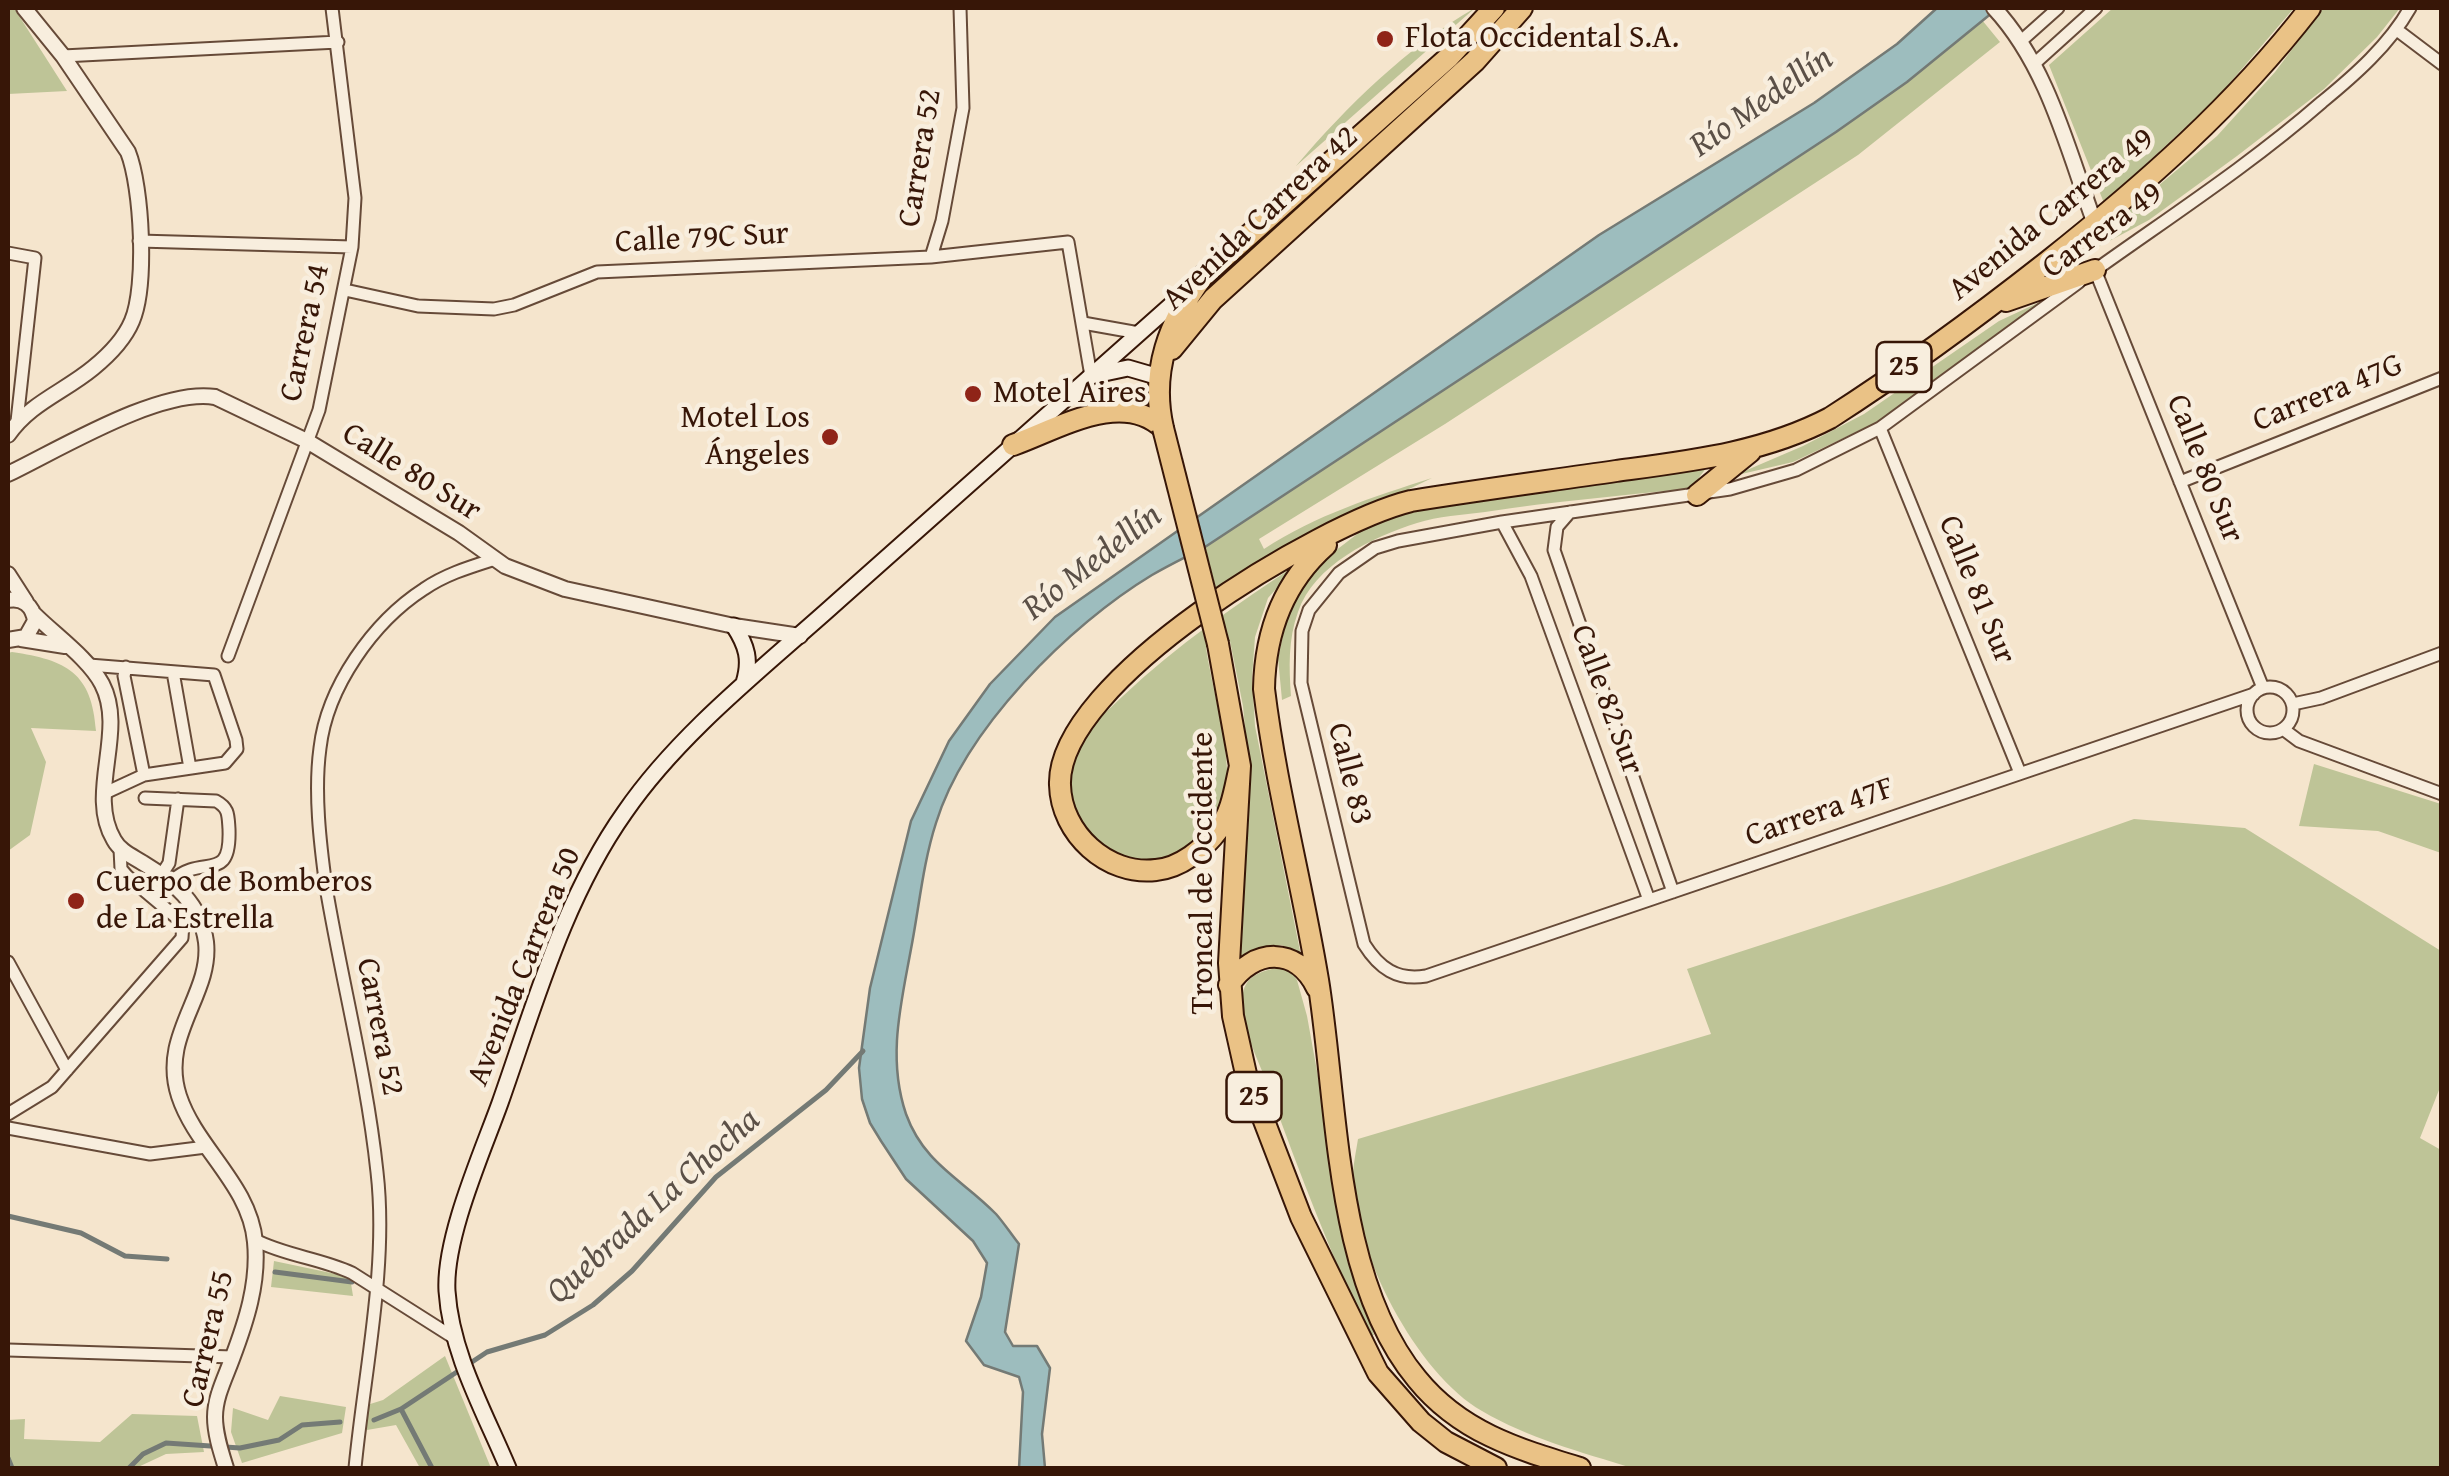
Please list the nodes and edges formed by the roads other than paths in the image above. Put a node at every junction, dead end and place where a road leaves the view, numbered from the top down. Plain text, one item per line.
1 (24, 8) edge
2 (332, 8) edge
3 (960, 8) edge
4 (1494, 8) edge
5 (1522, 8) edge
6 (2060, 8) edge
7 (2096, 8) edge
8 (2310, 8) edge
9 (2410, 8) edge
10 (1999, 12) edge
11 (2077, 25) junction
12 (2398, 30) junction
13 (2021, 41) junction
14 (338, 42) junction
15 (63, 56) junction
16 (2034, 64) junction
17 (2442, 64) edge
18 (2095, 224) junction
19 (140, 241) junction
20 (352, 248) junction
21 (8, 253) edge
22 (932, 257) junction
23 (2096, 270) junction
24 (1203, 276) junction
25 (346, 290) junction
26 (1990, 306) junction
27 (1083, 324) junction
28 (1139, 333) junction
29 (1091, 376) junction
30 (1158, 378) junction
31 (2442, 378) edge
32 (17, 421) junction
33 (1163, 428) junction
34 (1880, 428) junction
35 (8, 435) edge
36 (307, 441) junction
37 (1014, 445) junction
38 (1754, 449) junction
39 (8, 474) edge
40 (2180, 482) junction
41 (1697, 495) junction
42 (1386, 507) junction
43 (1570, 512) junction
44 (1502, 522) junction
45 (496, 560) junction
46 (8, 574) edge
47 (1339, 574) joint
48 (8, 600) edge
49 (30, 609) junction
50 (734, 626) junction
51 (800, 636) junction
52 (14, 640) edge
53 (66, 646) junction
54 (2442, 653) edge
55 (228, 656) dead end
56 (89, 665) junction
57 (126, 667) junction
58 (173, 672) junction
59 (743, 686) junction
60 (2259, 691) junction
61 (2293, 704) junction
62 (2282, 730) junction
63 (1240, 766) junction
64 (190, 768) junction
65 (2020, 773) junction
66 (144, 774) junction
67 (106, 793) junction
68 (2442, 794) edge
69 (145, 798) dead end
70 (178, 799) junction
71 (120, 849) junction
72 (168, 877) junction
73 (1673, 892) junction
74 (1649, 900) junction
75 (8, 962) edge
76 (1403, 977) joint
77 (1229, 985) junction
78 (1320, 1000) junction
79 (67, 1070) junction
80 (8, 1114) edge
81 (8, 1128) edge
82 (206, 1147) junction
83 (255, 1240) junction
84 (378, 1287) junction
85 (458, 1346) junction
86 (8, 1350) edge
87 (233, 1358) junction
88 (224, 1461) edge
89 (356, 1468) edge
90 (508, 1468) edge
91 (1496, 1468) edge
92 (1580, 1468) edge

1 - 15 street
2 - 14 street, Carrera 54
3 - 22 street, Carrera 52
4 - 24 highway, Avenida Carrera 42 / 25
5 - 30 highway, Avenida Carrera 42
6 - 11 street
6 - 13 street
7 - 11 street
8 - 18 highway, Avenida Carrera 49 / 25
9 - 12 street, Carrera 49
10 - 13 street
11 - 16 street
12 - 17 street
12 - 23 street, Carrera 49
13 - 16 street
14 - 15 street
14 - 20 street, Carrera 54
15 - 19 street
16 - 18 street
18 - 26 highway, Avenida Carrera 49 / 25
19 - 20 street
19 - 32 street
20 - 25 street, Carrera 54
21 - 32 street
22 - 25 street, Calle 79C Sur
22 - 27 street, Calle 79C Sur
23 - 26 highway
23 - 34 street, Carrera 49
23 - 40 street, Calle 80 Sur
24 - 28 main road, Avenida Carrera 50
24 - 30 highway, Avenida Carrera 42 / 25
25 - 36 street, Carrera 54
26 - 38 highway, Avenida Carrera 49 / 25
27 - 28 street
27 - 29 street
28 - 29 main road, Avenida Carrera 50
29 - 30 main road
29 - 37 main road, Avenida Carrera 50
30 - 33 highway, Troncal de Occidente / 25
31 - 40 street, Carrera 47G
32 - 35 street
33 - 37 highway
33 - 63 highway, Troncal de Occidente / 25, bridge
34 - 41 street, Carrera 49
34 - 65 street, Calle 81 Sur
36 - 39 street, Calle 80 Sur
36 - 45 street, Calle 80 Sur
36 - 55 street, Carrera 54
37 - 51 main road, Avenida Carrera 50
38 - 41 highway
38 - 42 highway, Avenida Carrera 49 / 25
40 - 60 street, Calle 80 Sur
41 - 43 street, Carrera 49
42 - 63 highway
42 - 78 highway, Troncal de Occidente / 25
43 - 44 street, Carrera 49
43 - 73 street, Calle 82 Sur
44 - 47 street, Carrera 49
44 - 74 street, Calle 82 Sur
45 - 50 street, Calle 80 Sur
45 - 84 street, Carrera 52
46 - 49 street
47 - 76 street, Calle 83
48 - 49 street
49 - 52 street
49 - 53 street
50 - 51 street, Calle 80 Sur
50 - 59 main road
51 - 59 main road, Avenida Carrera 50
52 - 53 street
53 - 56 street
54 - 61 street
56 - 57 street
56 - 67 street
57 - 58 street
57 - 66 street
58 - 64 street
58 - 64 street
59 - 85 main road, Avenida Carrera 50
60 - 61 street
60 - 62 street
60 - 65 street, Carrera 47F
61 - 62 street
62 - 68 street
63 - 77 highway, Troncal de Occidente / 25
64 - 66 street
65 - 73 street, Carrera 47F
66 - 67 street
67 - 71 street
69 - 70 street
70 - 72 street
70 - 72 street
71 - 72 street, Carrera 55
71 - 79 street
72 - 82 street, Carrera 55
73 - 74 street, Carrera 47F
74 - 76 street, Carrera 47F
75 - 79 street
77 - 78 highway
77 - 91 highway, Troncal de Occidente / 25
78 - 92 highway, Troncal de Occidente / 25
79 - 80 street
81 - 82 street
82 - 83 street, Carrera 55
83 - 84 street
83 - 87 street, Carrera 55
84 - 85 street
84 - 89 street, Carrera 52
85 - 90 main road, Avenida Carrera 50
86 - 87 street
87 - 88 street, Carrera 55

